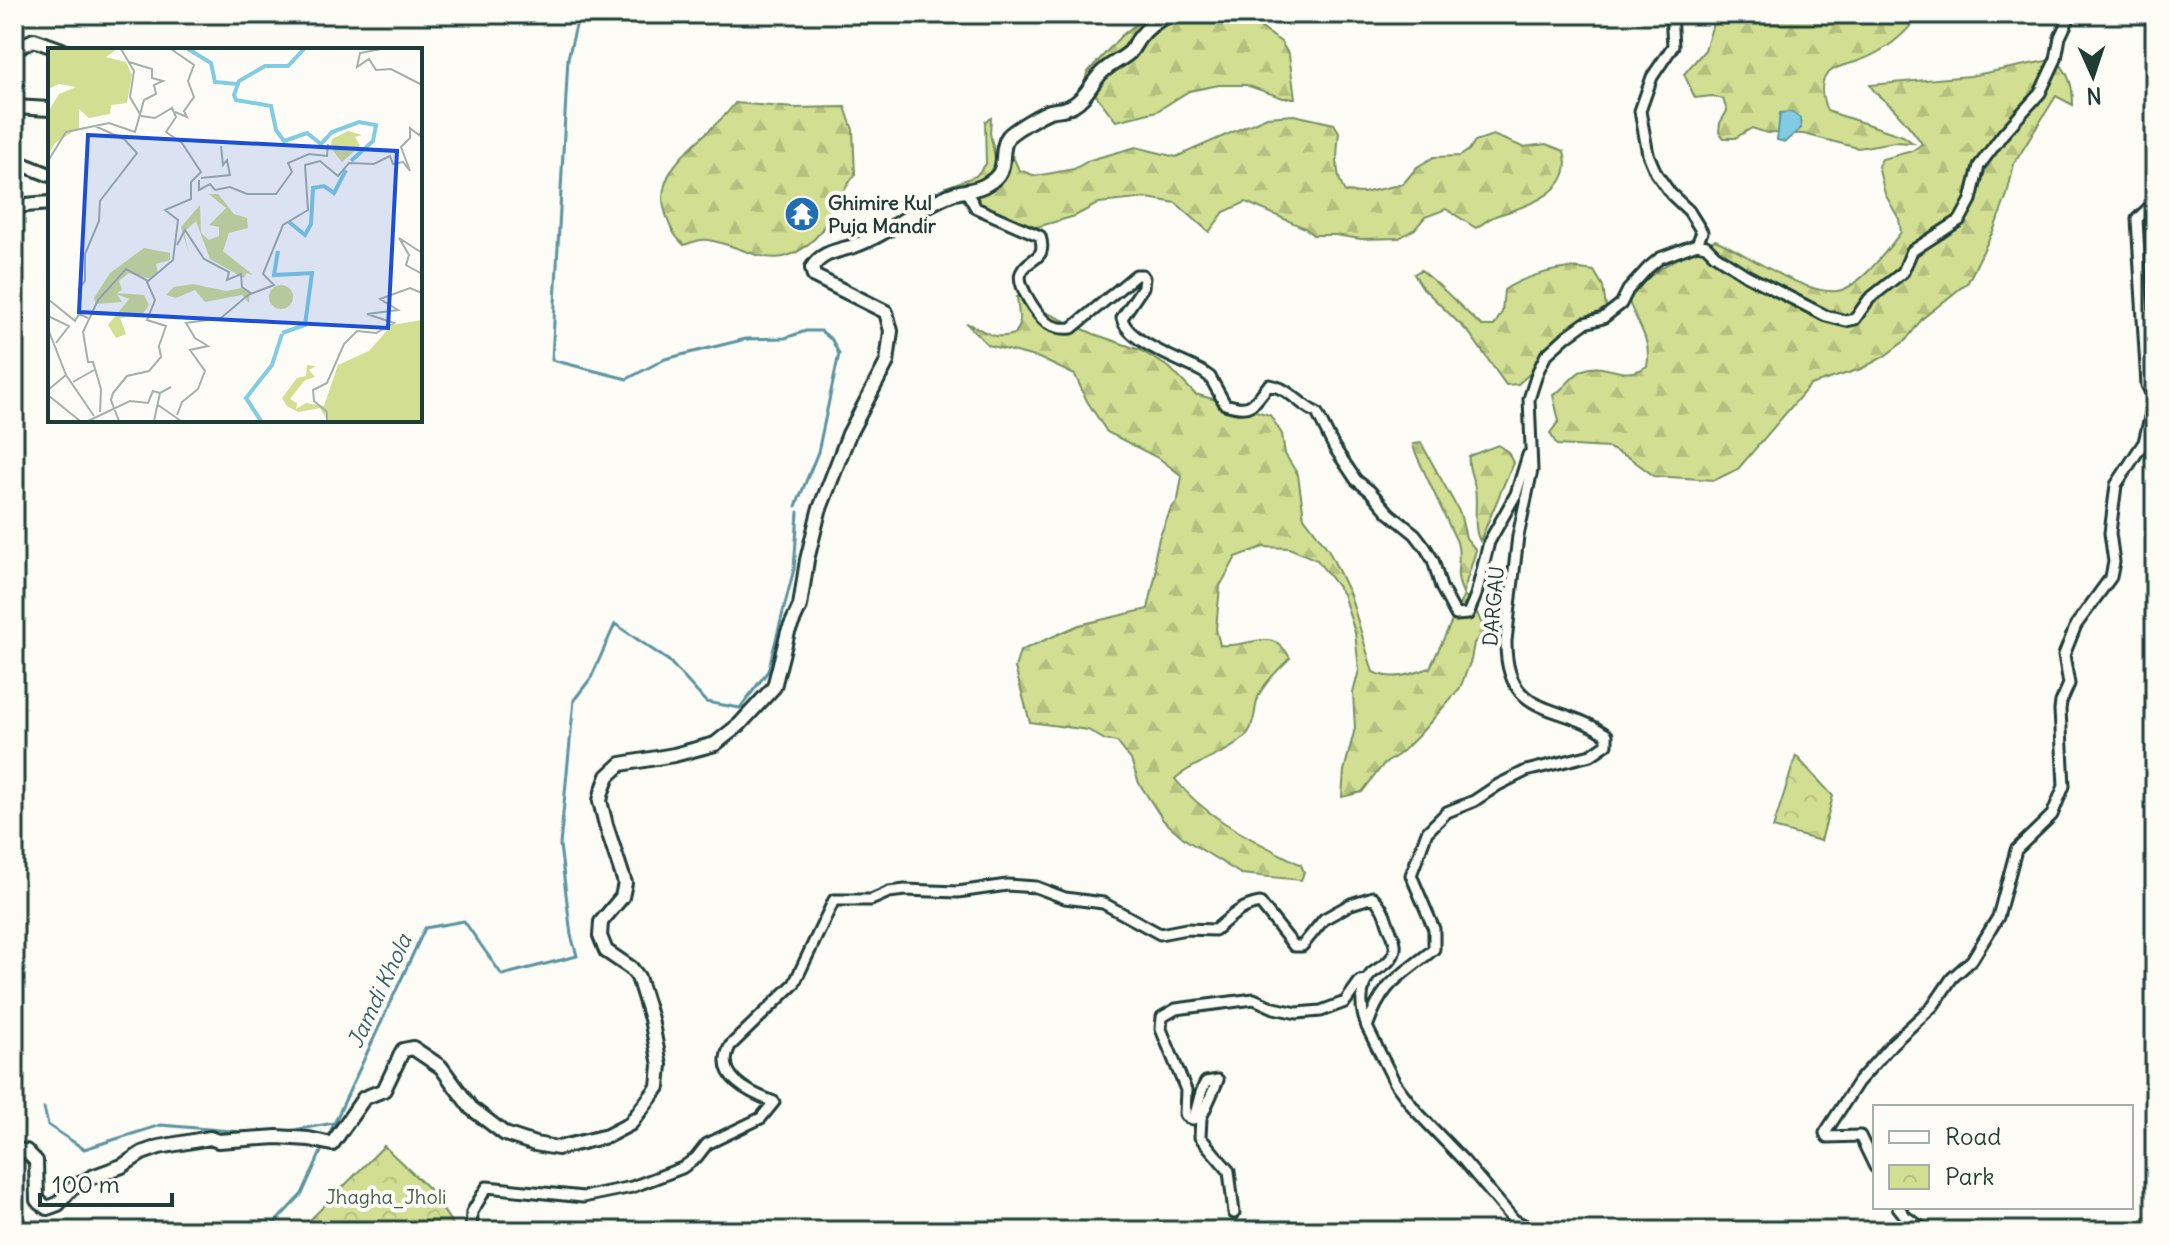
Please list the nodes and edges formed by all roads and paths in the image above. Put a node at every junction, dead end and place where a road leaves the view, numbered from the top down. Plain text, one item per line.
1 (1169, 14) edge
2 (1671, 14) edge
3 (2071, 14) edge
4 (56, 48) edge
5 (14, 49) edge
6 (14, 107) edge
7 (48, 109) edge
8 (14, 161) edge
9 (48, 174) edge
10 (966, 191) junction
11 (2155, 202) edge
12 (48, 203) edge
13 (14, 206) edge
14 (1697, 244) junction
15 (1531, 444) junction
16 (1367, 980) junction
17 (1367, 1027) junction
18 (14, 1150) edge
19 (1873, 1163) edge
20 (1900, 1209) edge
21 (1234, 1213) dead end
22 (471, 1231) edge
23 (1536, 1231) edge
24 (1927, 1231) edge

1 - 10 street
2 - 14 street
3 - 14 street
4 - 5 street
6 - 7 street
8 - 9 street
10 - 15 street
10 - 18 street
11 - 19 street
12 - 13 street
14 - 15 street, DARGAU
15 - 17 street, DARGAU
16 - 17 street
16 - 21 street
16 - 22 street
17 - 23 street
20 - 24 street

